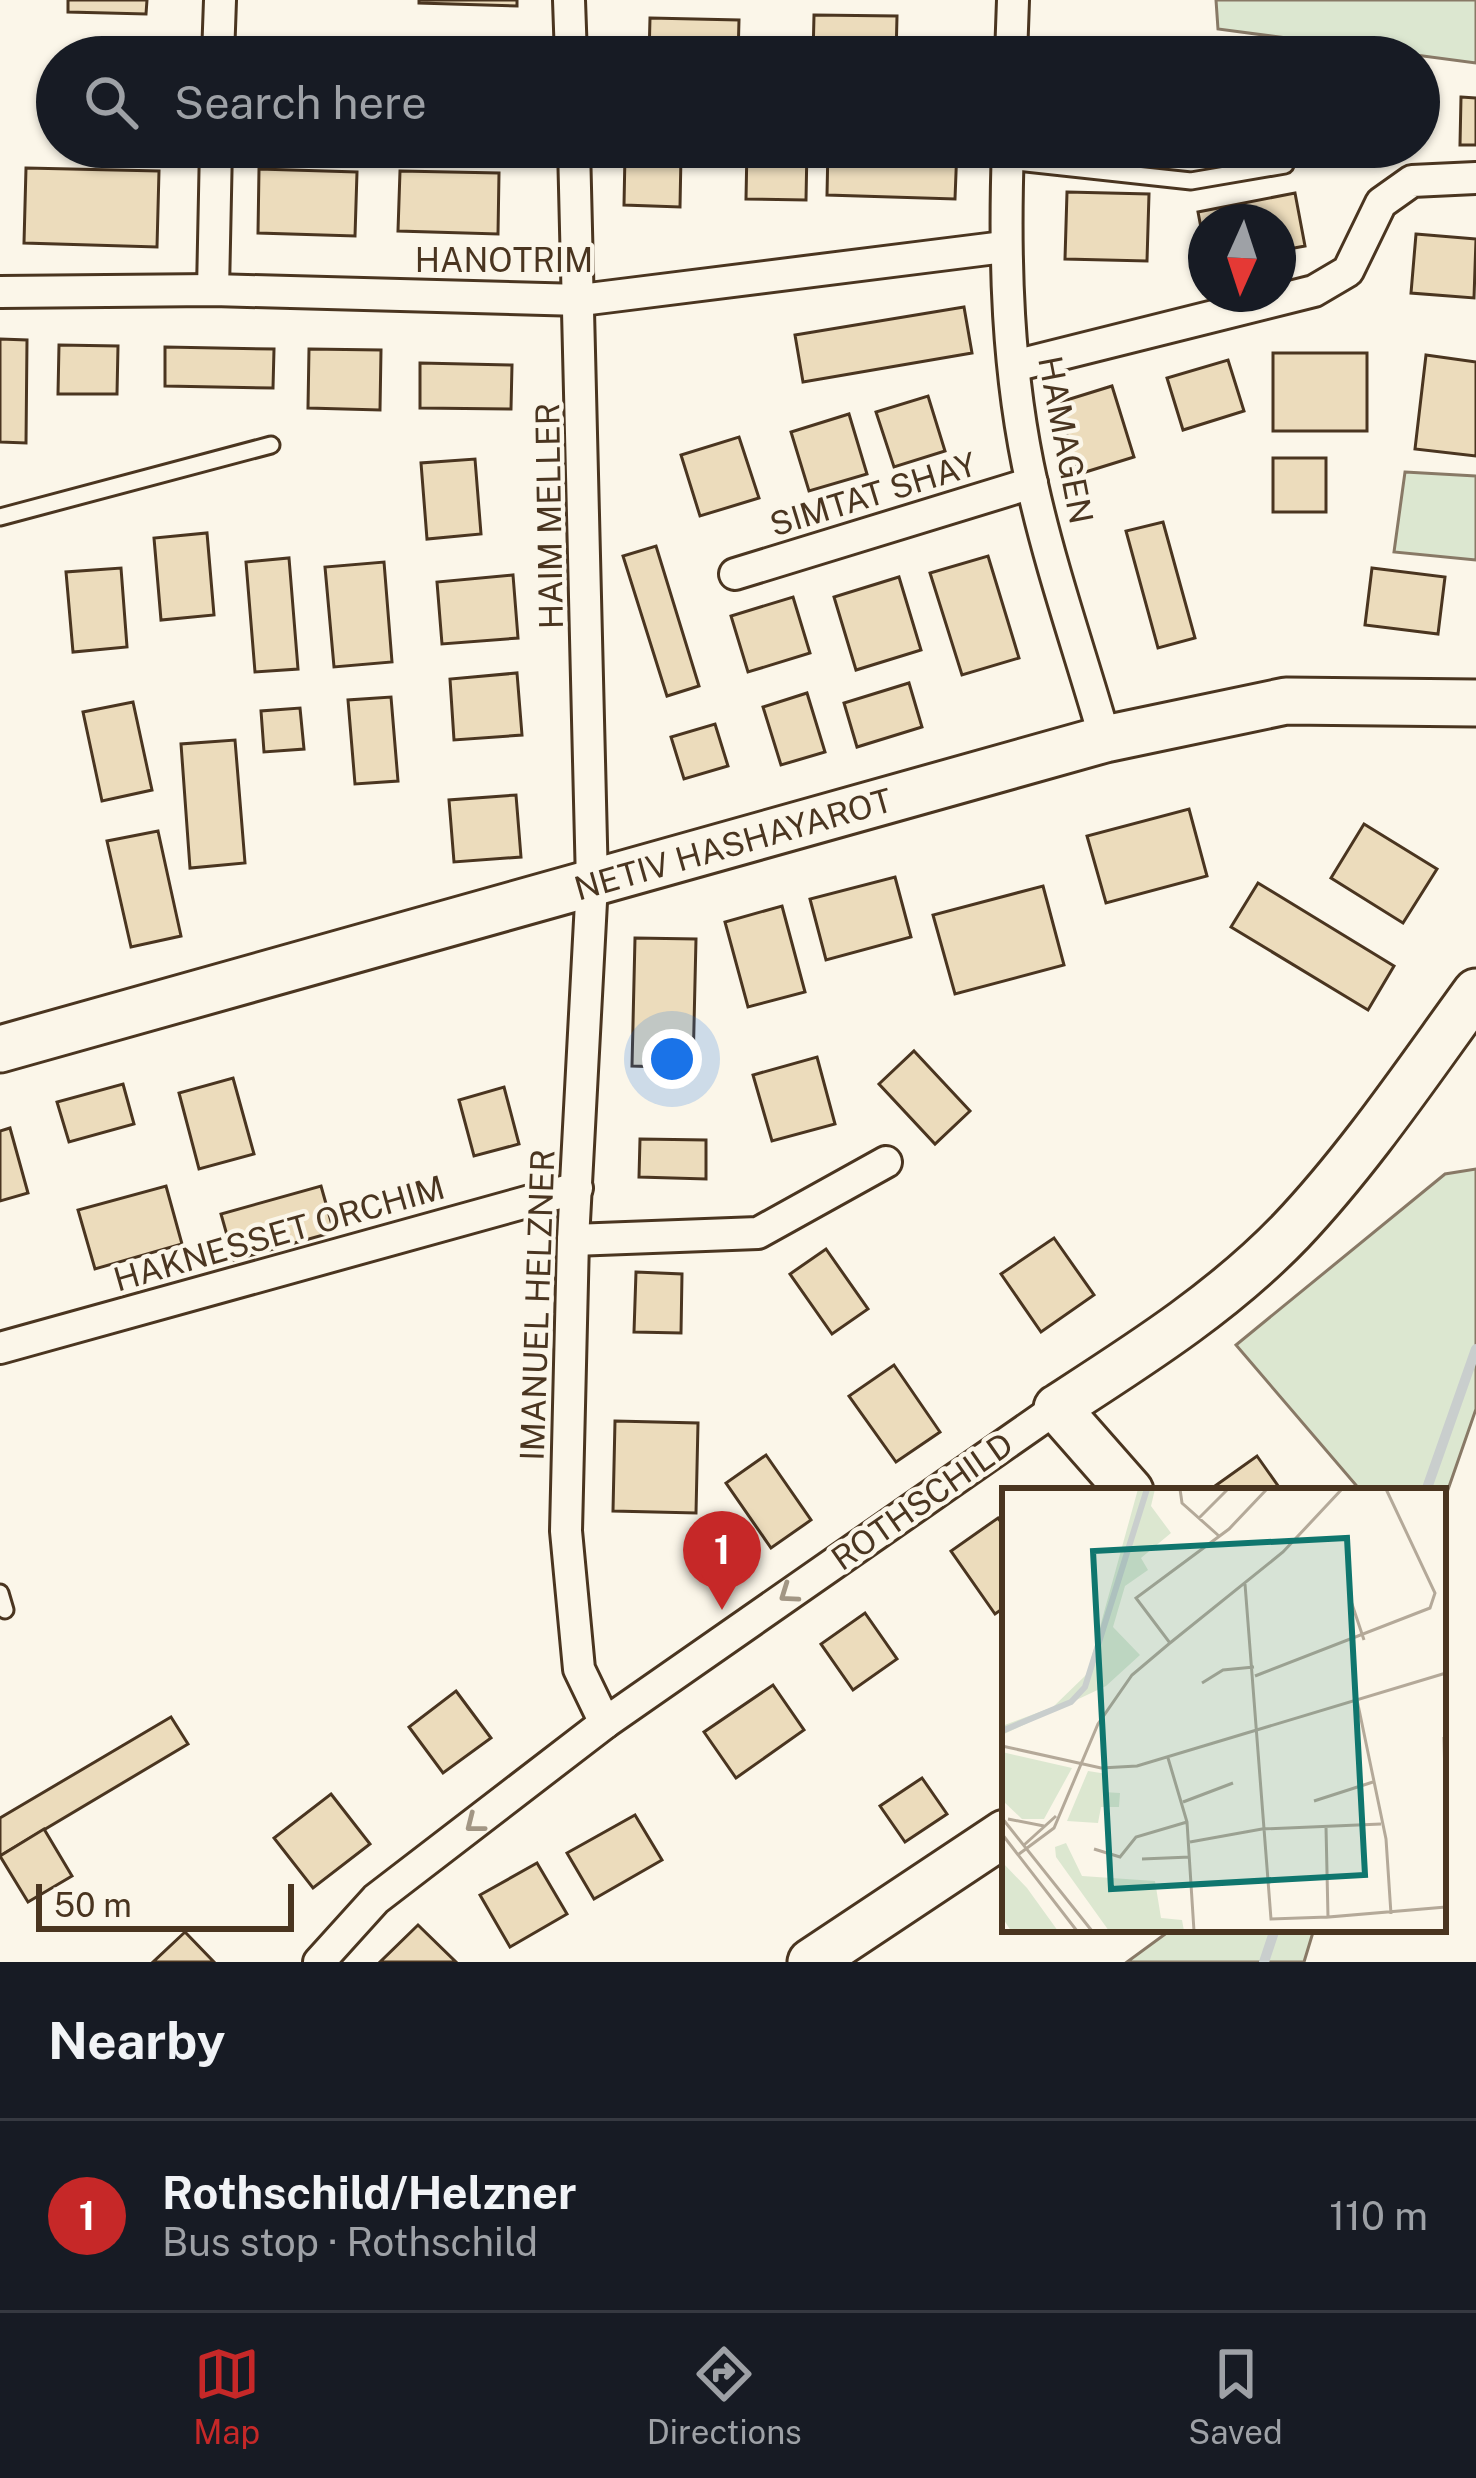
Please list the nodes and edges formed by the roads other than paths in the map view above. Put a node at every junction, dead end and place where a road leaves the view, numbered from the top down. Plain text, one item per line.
1 (220, 0) edge
2 (568, 0) edge
3 (1012, 0) edge
4 (219, 36) edge
5 (570, 36) edge
6 (1011, 36) edge
7 (216, 168) edge
8 (575, 168) edge
9 (1007, 168) edge
10 (1103, 168) edge
11 (1267, 168) edge
12 (1476, 178) edge
13 (1004, 248) junction
14 (213, 290) junction
15 (0, 292) edge
16 (580, 300) junction
17 (1014, 366) junction
18 (271, 445) dead end
19 (1032, 484) junction
20 (0, 517) edge
21 (735, 574) dead end
22 (1476, 703) edge
23 (1106, 739) junction
24 (592, 883) junction
25 (1476, 992) edge
26 (0, 1049) edge
27 (886, 1162) dead end
28 (577, 1188) junction
29 (573, 1240) junction
30 (0, 1348) edge
31 (1057, 1408) junction
32 (1127, 1488) edge
33 (604, 1723) junction
34 (1002, 1835) edge
35 (319, 1962) edge
36 (811, 1962) edge

1 - 4 street
2 - 5 street
3 - 6 street
7 - 14 street
8 - 16 street, HAIM MELLER
9 - 13 street, HAMAGEN
10 - 11 lane
12 - 17 street
13 - 16 street, HANOTRIM
13 - 17 street, HAMAGEN
14 - 15 street, HANOTRIM
14 - 16 street, HANOTRIM
16 - 24 street, HAIM MELLER
17 - 19 street, HAMAGEN
18 - 20 lane
19 - 21 street, SIMTAT SHAY
19 - 23 street, HAMAGEN
22 - 23 street, NETIV HASHAYAROT
23 - 24 street, NETIV HASHAYAROT
24 - 26 street, NETIV HASHAYAROT
24 - 28 street, IMANUEL HELZNER
25 - 31 street, ROTHSCHILD
27 - 29 street
28 - 29 street, IMANUEL HELZNER
28 - 30 street, HAKNESSET ORCHIM
29 - 33 street, IMANUEL HELZNER
31 - 32 street
31 -> 33 street, ROTHSCHILD
33 -> 35 street, ROTHSCHILD
34 - 36 street

